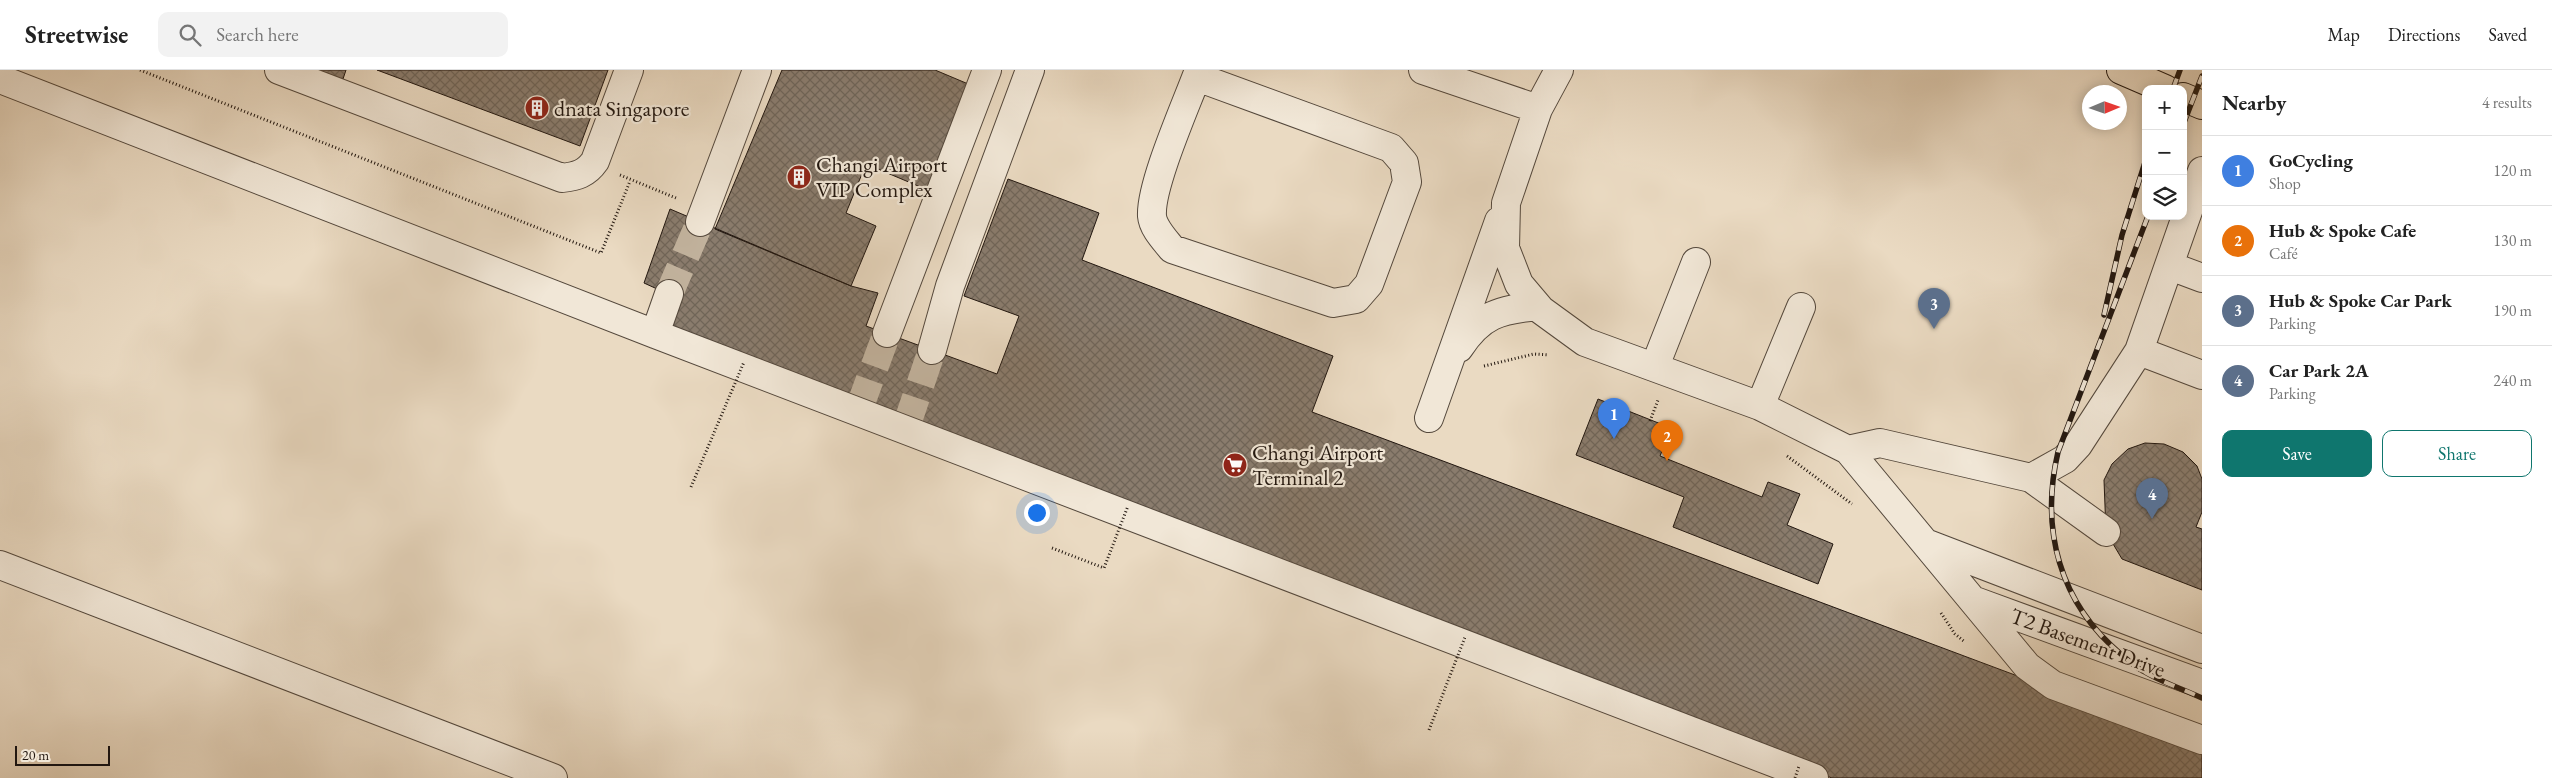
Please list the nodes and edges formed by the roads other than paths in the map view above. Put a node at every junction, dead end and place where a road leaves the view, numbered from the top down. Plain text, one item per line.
1 (279, 70) edge
2 (629, 70) edge
3 (757, 70) edge
4 (987, 70) edge
5 (1030, 70) edge
6 (1423, 70) edge
7 (1559, 70) edge
8 (2120, 70) edge
9 (1198, 74) edge
10 (0, 79) edge
11 (2156, 85) edge
12 (2187, 99) edge
13 (2202, 105) edge
14 (1538, 108) junction
15 (2202, 171) edge
16 (1506, 203) junction
17 (702, 215) tunnel mouth
18 (928, 222) junction
19 (968, 238) junction
20 (1696, 262) dead end
21 (2170, 266) junction
22 (910, 272) junction
23 (2202, 278) edge
24 (950, 286) junction
25 (669, 294) tunnel mouth
26 (1537, 306) junction
27 (1801, 307) dead end
28 (887, 333) tunnel mouth
29 (654, 334) junction
30 (932, 350) tunnel mouth
31 (2139, 351) junction
32 (1449, 363) junction
33 (1655, 366) junction
34 (2202, 376) edge
35 (1760, 406) junction
36 (1429, 418) dead end
37 (1848, 450) junction
38 (2031, 478) junction
39 (2106, 532) dead end
40 (1927, 544) junction
41 (0, 565) edge
42 (1973, 600) junction
43 (2202, 649) edge
44 (2202, 684) edge
45 (2202, 740) edge
46 (1807, 772) edge
47 (553, 778) edge

1 - 2 lane
3 - 17 lane
4 - 18 lane
5 - 19 lane
6 - 14 lane
7 - 14 lane
8 - 11 main road
9 - 9 lane
10 - 29 lane
12 - 13 main road
14 - 16 lane
15 - 21 lane
16 - 26 lane
16 - 32 lane
18 - 19 lane
18 - 22 lane
19 - 24 lane
20 - 33 lane
21 - 23 lane
21 - 31 lane
22 - 24 lane
22 - 28 lane
24 - 30 lane
25 - 29 lane
26 - 32 lane
26 - 33 lane
27 - 35 lane
29 - 46 lane
31 - 34 lane
31 - 38 lane
32 - 36 lane
33 - 35 lane
35 - 37 lane
37 - 38 lane
37 - 40 lane
38 - 39 lane
40 - 42 lane
40 - 43 lane
41 - 47 lane
42 - 44 lane, T2 Basement Drive
42 - 45 lane

